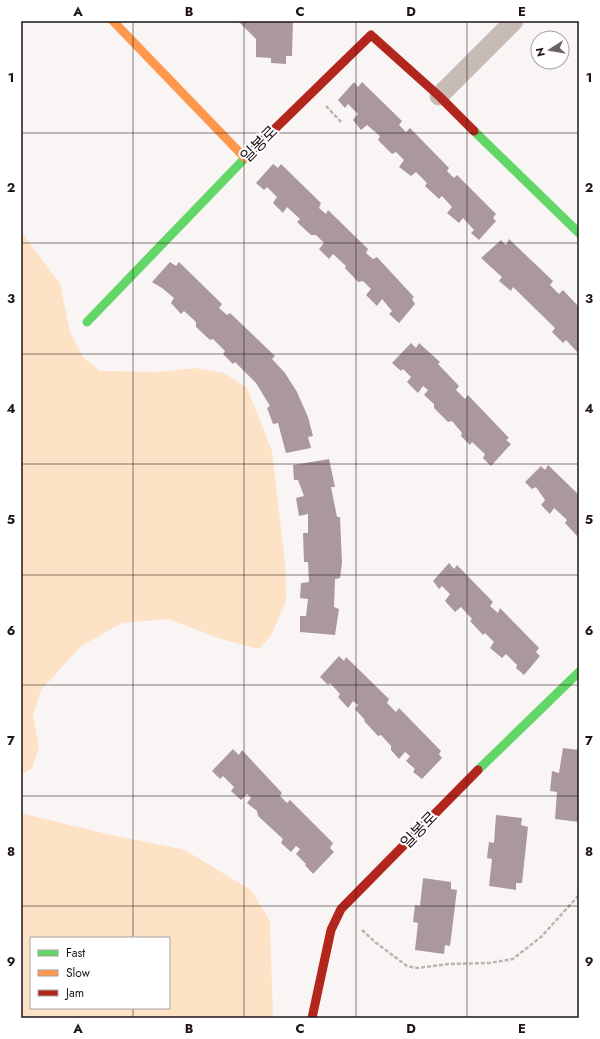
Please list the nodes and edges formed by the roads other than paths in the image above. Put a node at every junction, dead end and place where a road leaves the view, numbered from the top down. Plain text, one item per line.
1 (113, 21) edge
2 (514, 21) edge
3 (439, 96) junction
4 (245, 158) junction
5 (579, 233) edge
6 (87, 322) dead end
7 (579, 672) edge
8 (312, 1018) edge

1 - 4 street
2 - 3 street
3 - 4 street, 일봉로
3 - 5 street, 일봉로
4 - 6 street, 일봉로
7 - 8 street, 일봉로

